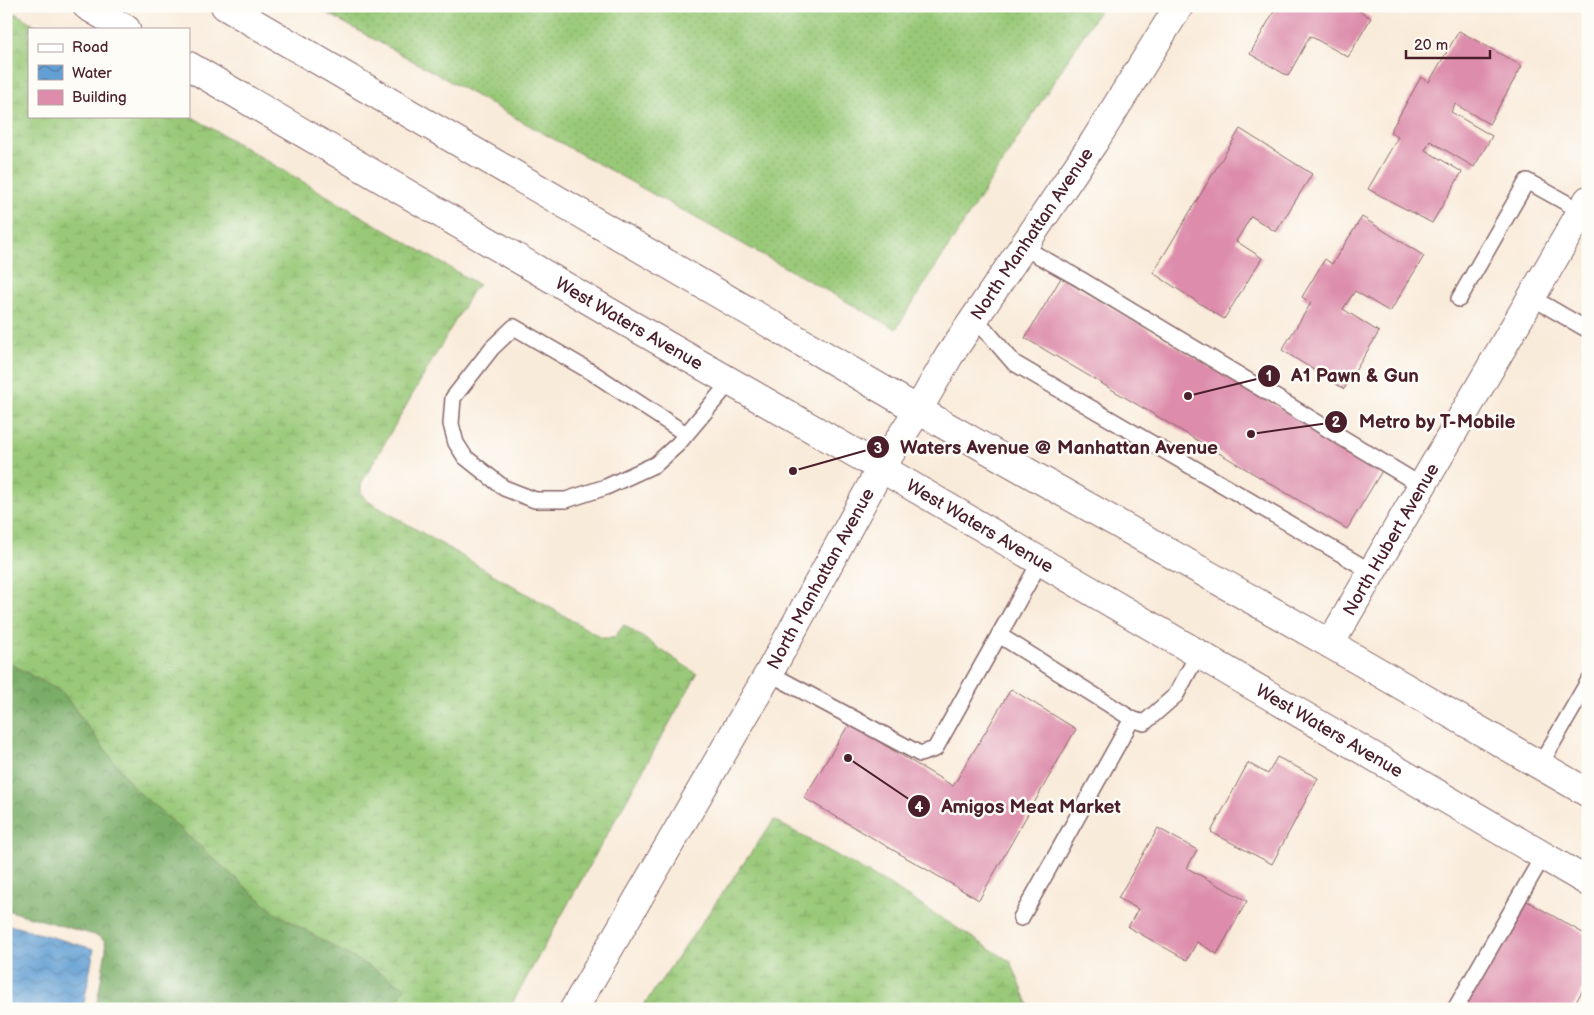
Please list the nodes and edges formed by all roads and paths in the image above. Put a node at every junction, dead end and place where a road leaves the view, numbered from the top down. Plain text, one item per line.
1 (87, 6) edge
2 (225, 6) edge
3 (1179, 6) edge
4 (124, 28) edge
5 (190, 67) edge
6 (1584, 206) edge
7 (1023, 247) junction
8 (1531, 298) junction
9 (1459, 299) dead end
10 (975, 318) junction
11 (1587, 327) edge
12 (730, 382) junction
13 (918, 410) junction
14 (686, 434) junction
15 (881, 468) junction
16 (1422, 486) junction
17 (1040, 562) junction
18 (1372, 572) junction
19 (999, 635) junction
20 (1330, 644) junction
21 (1198, 654) junction
22 (769, 673) junction
23 (1588, 682) edge
24 (1132, 719) junction
25 (1540, 765) junction
26 (1588, 792) edge
27 (1543, 856) junction
28 (1588, 882) edge
29 (1021, 918) dead end
30 (574, 1009) edge
31 (1455, 1009) edge

1 - 4 main road
2 - 13 main road
3 - 7 main road, North Manhattan Avenue
5 - 12 main road, West Waters Avenue
6 - 8 main road, North Hubert Avenue
6 - 9 lane
7 - 10 main road, North Manhattan Avenue
7 - 16 lane
8 - 11 lane
8 - 16 main road, North Hubert Avenue
10 - 13 main road, North Manhattan Avenue
10 - 18 lane
12 - 14 lane
12 - 15 main road, West Waters Avenue
13 - 15 main road, North Manhattan Avenue
13 - 20 main road
14 - 14 lane
15 - 17 main road, West Waters Avenue
15 - 22 main road, North Manhattan Avenue
16 - 18 main road, North Hubert Avenue
17 - 19 lane
17 - 21 main road, West Waters Avenue
18 - 20 main road, North Hubert Avenue
19 - 22 lane
19 - 24 lane
20 - 25 main road
21 - 24 lane
21 - 27 main road, West Waters Avenue
22 - 30 main road, North Manhattan Avenue
23 - 25 lane
24 - 29 lane
25 - 26 main road
27 - 28 main road, West Waters Avenue
27 - 31 lane

